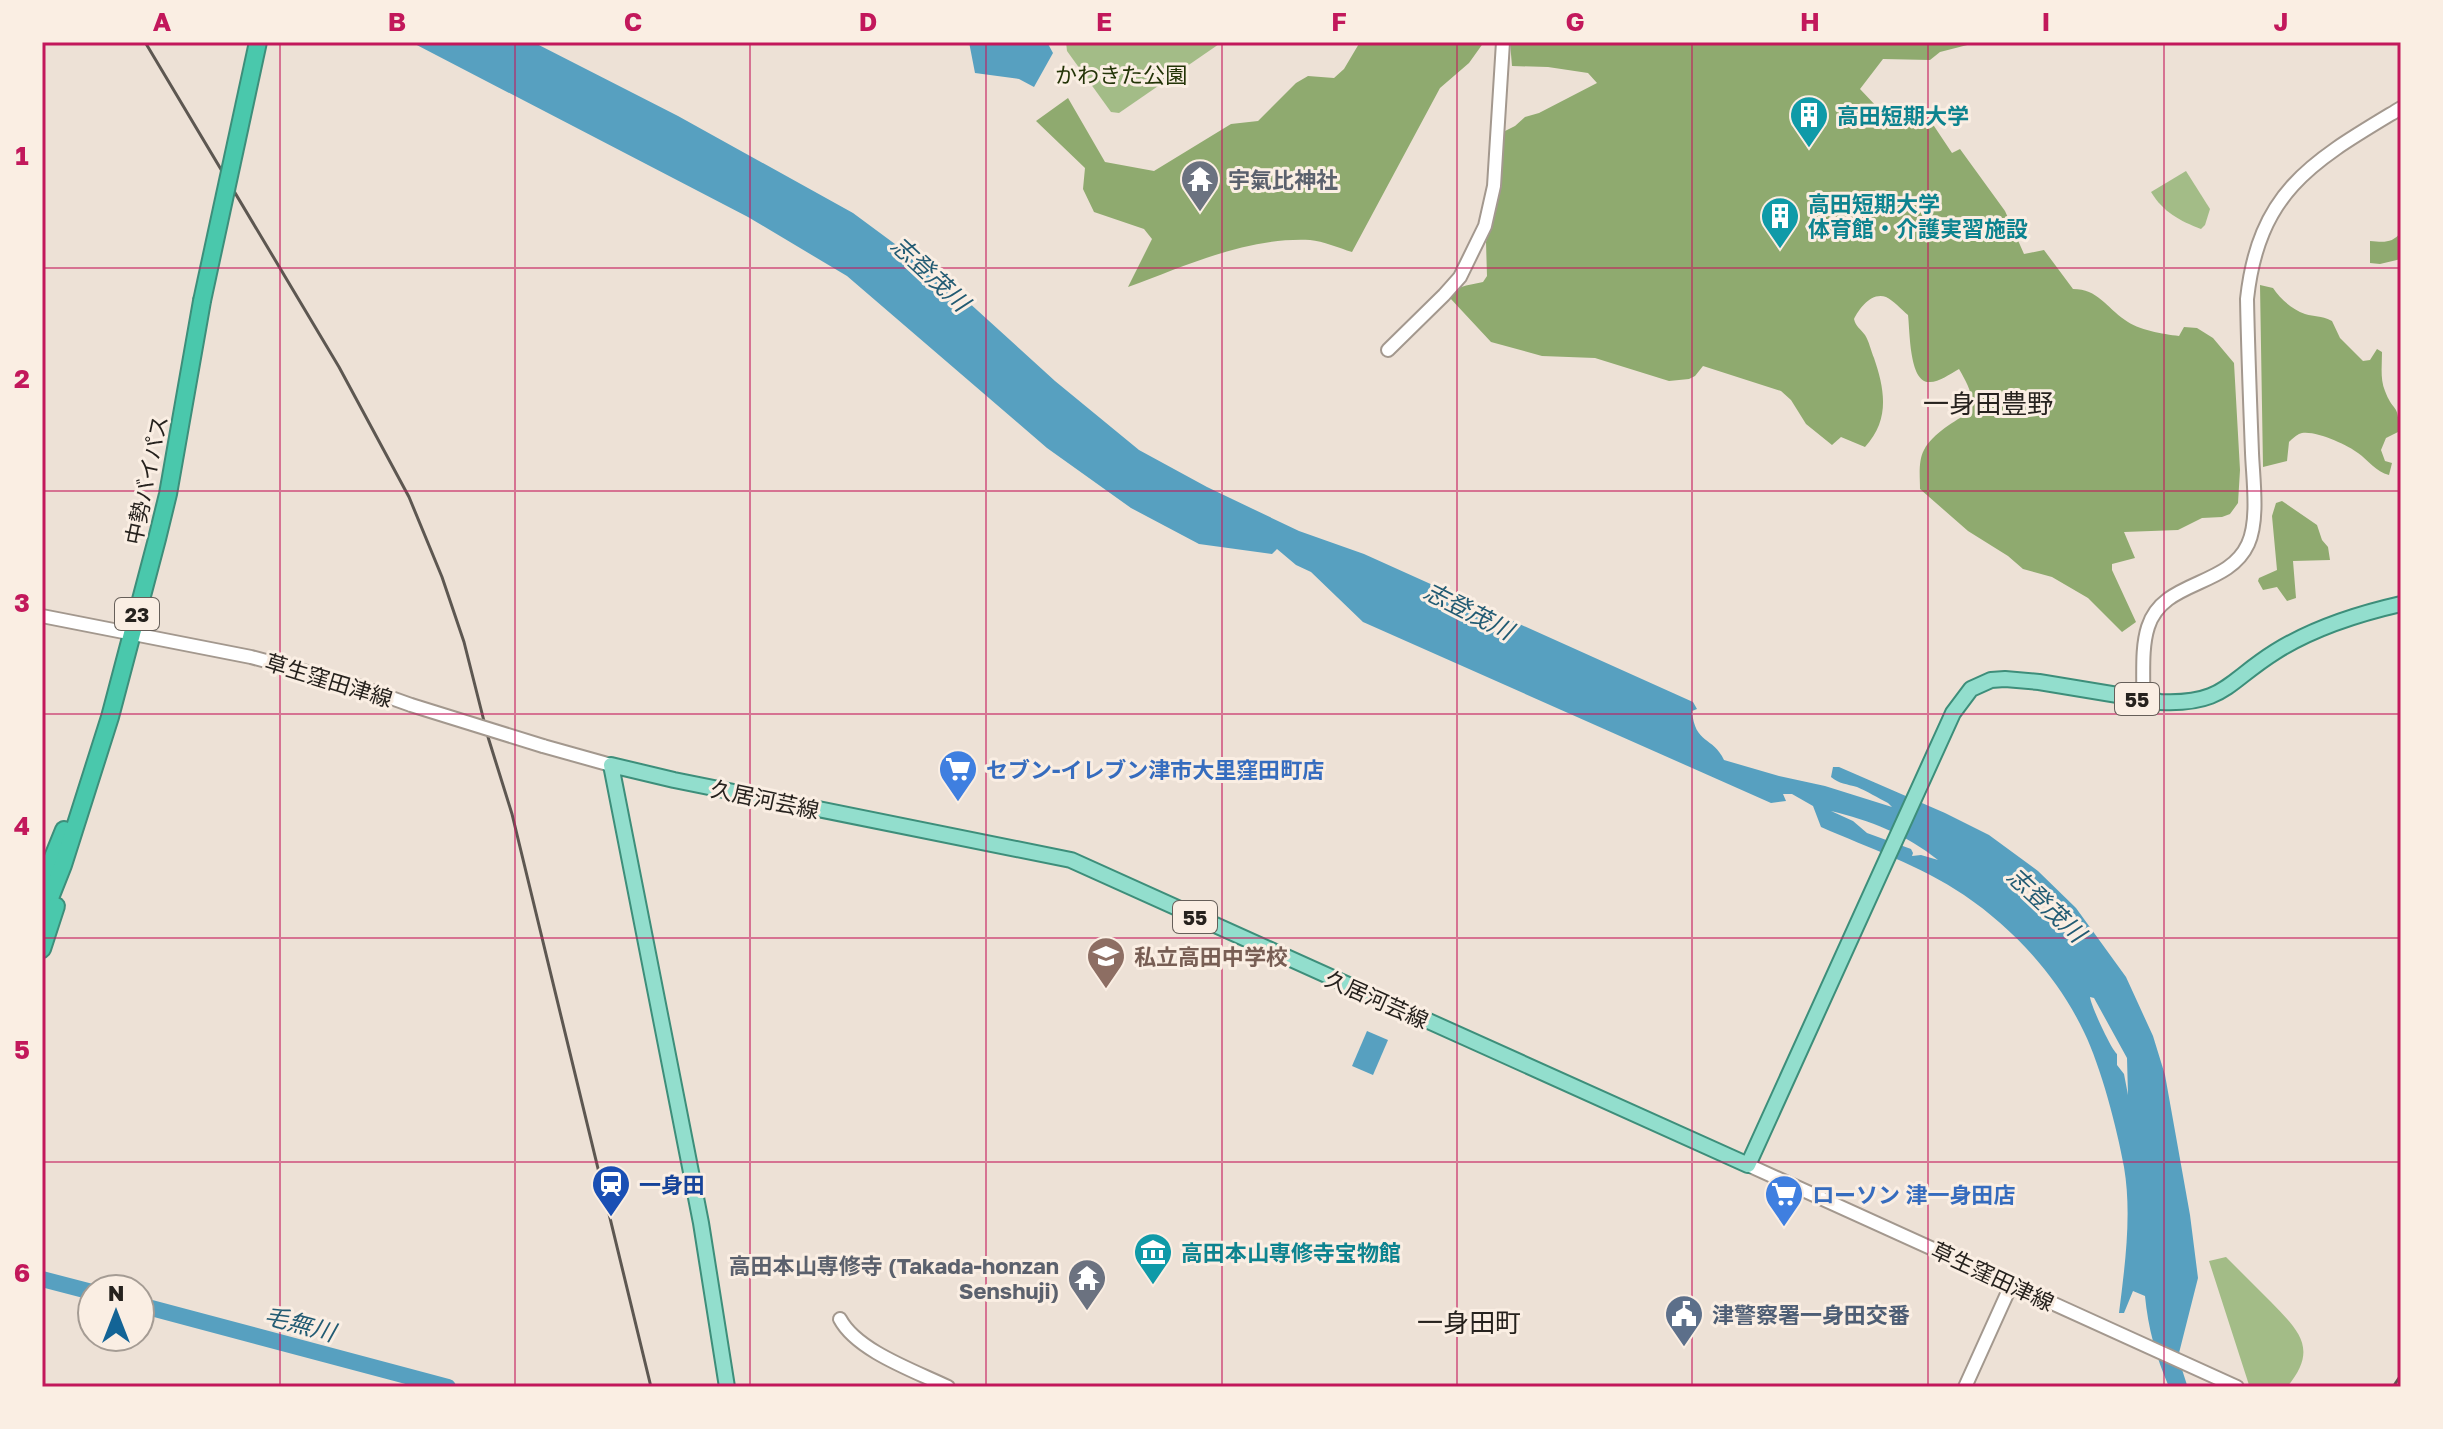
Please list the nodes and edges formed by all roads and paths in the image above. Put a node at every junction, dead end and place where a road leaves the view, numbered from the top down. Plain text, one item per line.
1 (258, 42) edge
2 (1503, 42) edge
3 (2401, 108) edge
4 (1388, 350) dead end
5 (2401, 604) edge
6 (42, 616) edge
7 (132, 634) junction
8 (2143, 700) junction
9 (110, 717) junction
10 (611, 765) junction
11 (42, 884) edge
12 (42, 918) edge
13 (42, 949) edge
14 (1748, 1165) junction
15 (2012, 1283) junction
16 (840, 1319) dead end
17 (2236, 1386) edge
18 (727, 1387) edge
19 (948, 1387) edge
20 (1965, 1387) edge

1 - 7 highway, 中勢バイパス / 23, bridge
2 - 4 street
3 - 8 street
5 - 8 main road, 55
6 - 7 street, 草生窪田津線
7 - 9 highway, 中勢バイパス / 23
7 - 10 street, 草生窪田津線, bridge
8 - 14 main road, 55
9 - 11 highway
9 - 12 highway, 中勢バイパス / 23
9 - 13 highway
10 - 14 main road, 久居河芸線 / 55
10 - 18 main road
14 - 15 street, 草生窪田津線
15 - 17 street, 草生窪田津線
15 - 20 street
16 - 19 street

